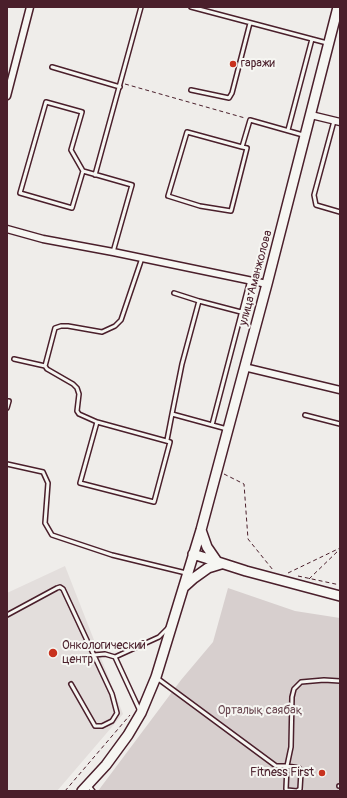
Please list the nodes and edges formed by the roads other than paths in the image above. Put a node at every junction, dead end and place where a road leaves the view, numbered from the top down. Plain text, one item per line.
1 (30, 7) edge
2 (141, 7) edge
3 (191, 7) edge
4 (338, 7) edge
5 (250, 23) junction
6 (312, 39) junction
7 (329, 44) junction
8 (52, 67) dead end
9 (120, 87) junction
10 (191, 90) dead end
11 (7, 96) edge
12 (311, 115) junction
13 (337, 121) edge
14 (288, 130) junction
15 (305, 136) junction
16 (242, 147) junction
17 (83, 171) junction
18 (95, 175) junction
19 (340, 212) edge
20 (7, 230) edge
21 (113, 252) junction
22 (142, 258) junction
23 (250, 280) junction
24 (267, 284) junction
25 (174, 293) dead end
26 (199, 302) junction
27 (241, 312) junction
28 (14, 359) dead end
29 (45, 366) junction
30 (244, 367) junction
31 (340, 390) edge
32 (7, 401) edge
33 (7, 408) edge
34 (172, 414) junction
35 (305, 415) dead end
36 (96, 422) junction
37 (340, 424) edge
38 (212, 425) junction
39 (228, 429) junction
40 (167, 440) junction
41 (7, 464) edge
42 (201, 530) junction
43 (193, 554) junction
44 (220, 563) junction
45 (187, 573) junction
46 (184, 587) junction
47 (340, 596) edge
48 (7, 615) edge
49 (174, 620) junction
50 (94, 655) junction
51 (115, 657) junction
52 (156, 677) junction
53 (340, 681) edge
54 (71, 684) dead end
55 (139, 710) junction
56 (287, 766) junction
57 (88, 789) edge

1 - 11 street
2 - 9 lane
3 - 5 lane
4 - 7 main road, улица Аманжолова
5 - 6 lane
5 - 10 lane
6 - 7 lane
6 - 14 lane
7 - 12 main road, улица Аманжолова
8 - 9 lane
9 - 18 lane
12 - 13 street
12 - 15 main road, улица Аманжолова
13 - 19 lane
14 - 15 lane
14 - 16 lane
15 - 24 main road, улица Аманжолова
16 - 16 lane
17 - 17 lane
17 - 18 lane
18 - 21 lane
20 - 21 street
21 - 22 street
22 - 23 street
22 - 29 lane
23 - 24 street
23 - 27 lane
24 - 30 main road, улица Аманжолова
25 - 26 lane
26 - 27 lane
26 - 34 lane
27 - 38 lane
28 - 29 lane
29 - 36 lane
30 - 31 street
30 - 39 main road, улица Аманжолова
32 - 33 lane
34 - 38 lane
34 - 40 lane
35 - 37 lane
36 - 40 lane
36 - 40 lane
38 - 39 lane
39 - 42 main road, улица Аманжолова
41 - 45 lane
42 - 43 main road, улица Аманжолова
42 - 44 main road
43 - 44 main road
43 - 45 main road, улица Аманжолова
44 - 46 main road
44 - 47 main road
45 - 46 main road
46 - 49 main road
48 - 50 lane
49 - 51 lane
49 - 52 main road
50 - 51 lane
50 - 54 lane
51 - 55 lane
52 - 55 main road
52 - 56 lane
53 - 56 lane
55 - 57 main road
56 - 56 lane

